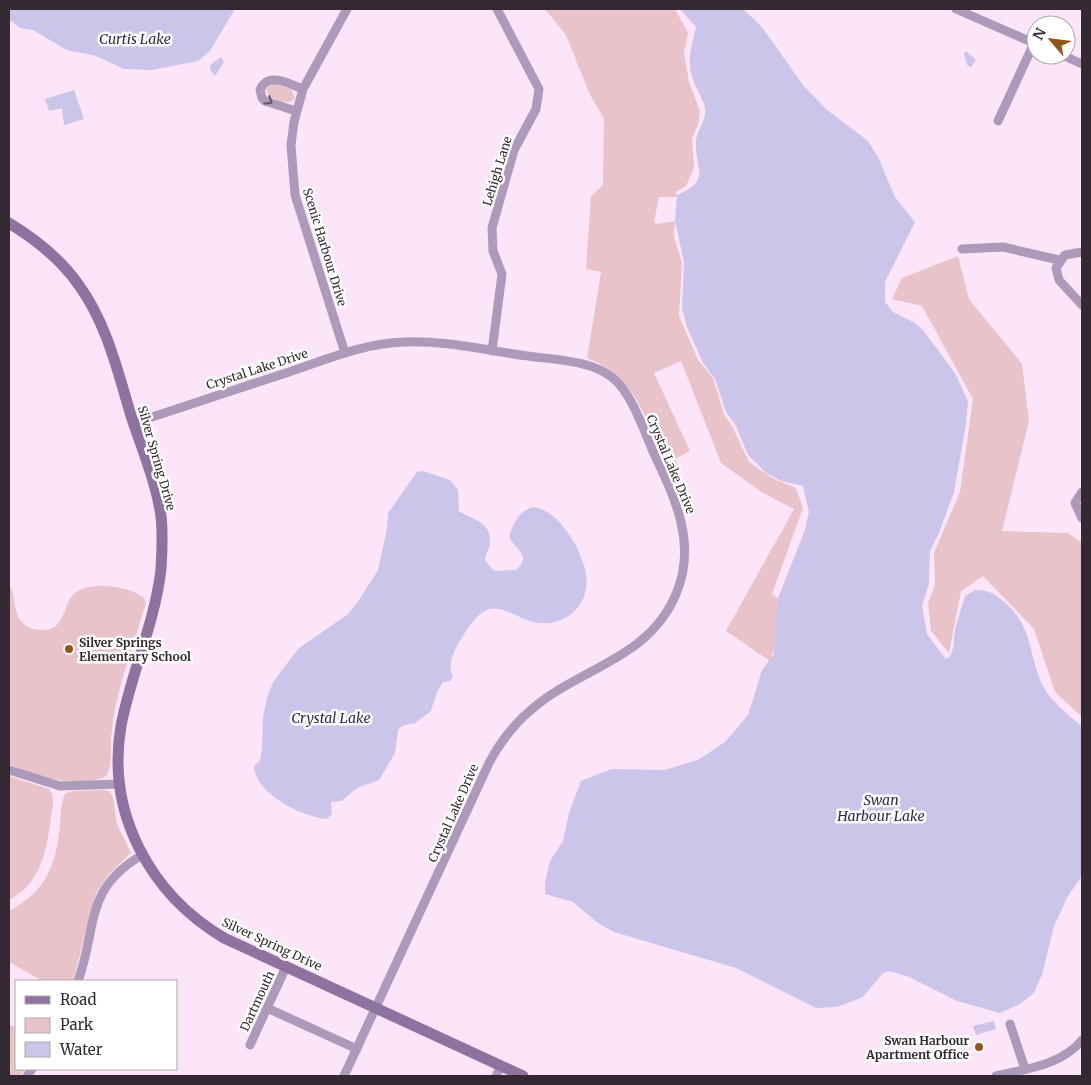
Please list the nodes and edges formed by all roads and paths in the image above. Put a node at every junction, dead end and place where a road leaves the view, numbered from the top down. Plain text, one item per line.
1 (347, 9) edge
2 (497, 9) edge
3 (956, 9) edge
4 (1026, 39) edge
5 (1026, 62) edge
6 (303, 89) junction
7 (296, 111) junction
8 (998, 121) dead end
9 (9, 223) edge
10 (962, 249) dead end
11 (1082, 252) edge
12 (1059, 260) junction
13 (1082, 305) edge
14 (492, 352) junction
15 (345, 353) junction
16 (134, 424) junction
17 (1082, 492) edge
18 (1082, 518) edge
19 (9, 770) edge
20 (119, 784) junction
21 (142, 855) junction
22 (286, 967) junction
23 (78, 980) edge
24 (267, 1008) junction
25 (376, 1008) junction
26 (1010, 1024) dead end
27 (1082, 1040) edge
28 (250, 1045) dead end
29 (357, 1049) junction
30 (1025, 1069) junction
31 (498, 1071) edge
32 (344, 1076) edge
33 (524, 1076) edge
34 (996, 1076) edge

1 - 6 street, Scenic Harbour Drive
2 - 14 street, Lehigh Lane
3 - 4 street
5 - 8 street
6 - 7 street, Scenic Harbour Drive
6 -> 7 street
7 - 15 street, Scenic Harbour Drive
9 - 16 street, Silver Spring Drive
10 - 12 street
11 - 12 street
12 - 13 street
14 - 15 street, Crystal Lake Drive
14 - 25 street, Crystal Lake Drive
15 - 16 street, Crystal Lake Drive
16 - 20 street, Silver Spring Drive
17 - 18 street
19 - 20 street
20 - 21 street, Silver Spring Drive
21 - 22 street, Silver Spring Drive
21 - 23 street
22 - 24 street, Dartmouth
22 - 25 street, Silver Spring Drive
24 - 28 street, Dartmouth
24 - 29 street
25 - 29 street
25 - 31 street, Silver Spring Drive
26 - 30 street
27 - 30 street
29 - 32 street
30 - 34 street
31 - 33 street, Silver Spring Drive

